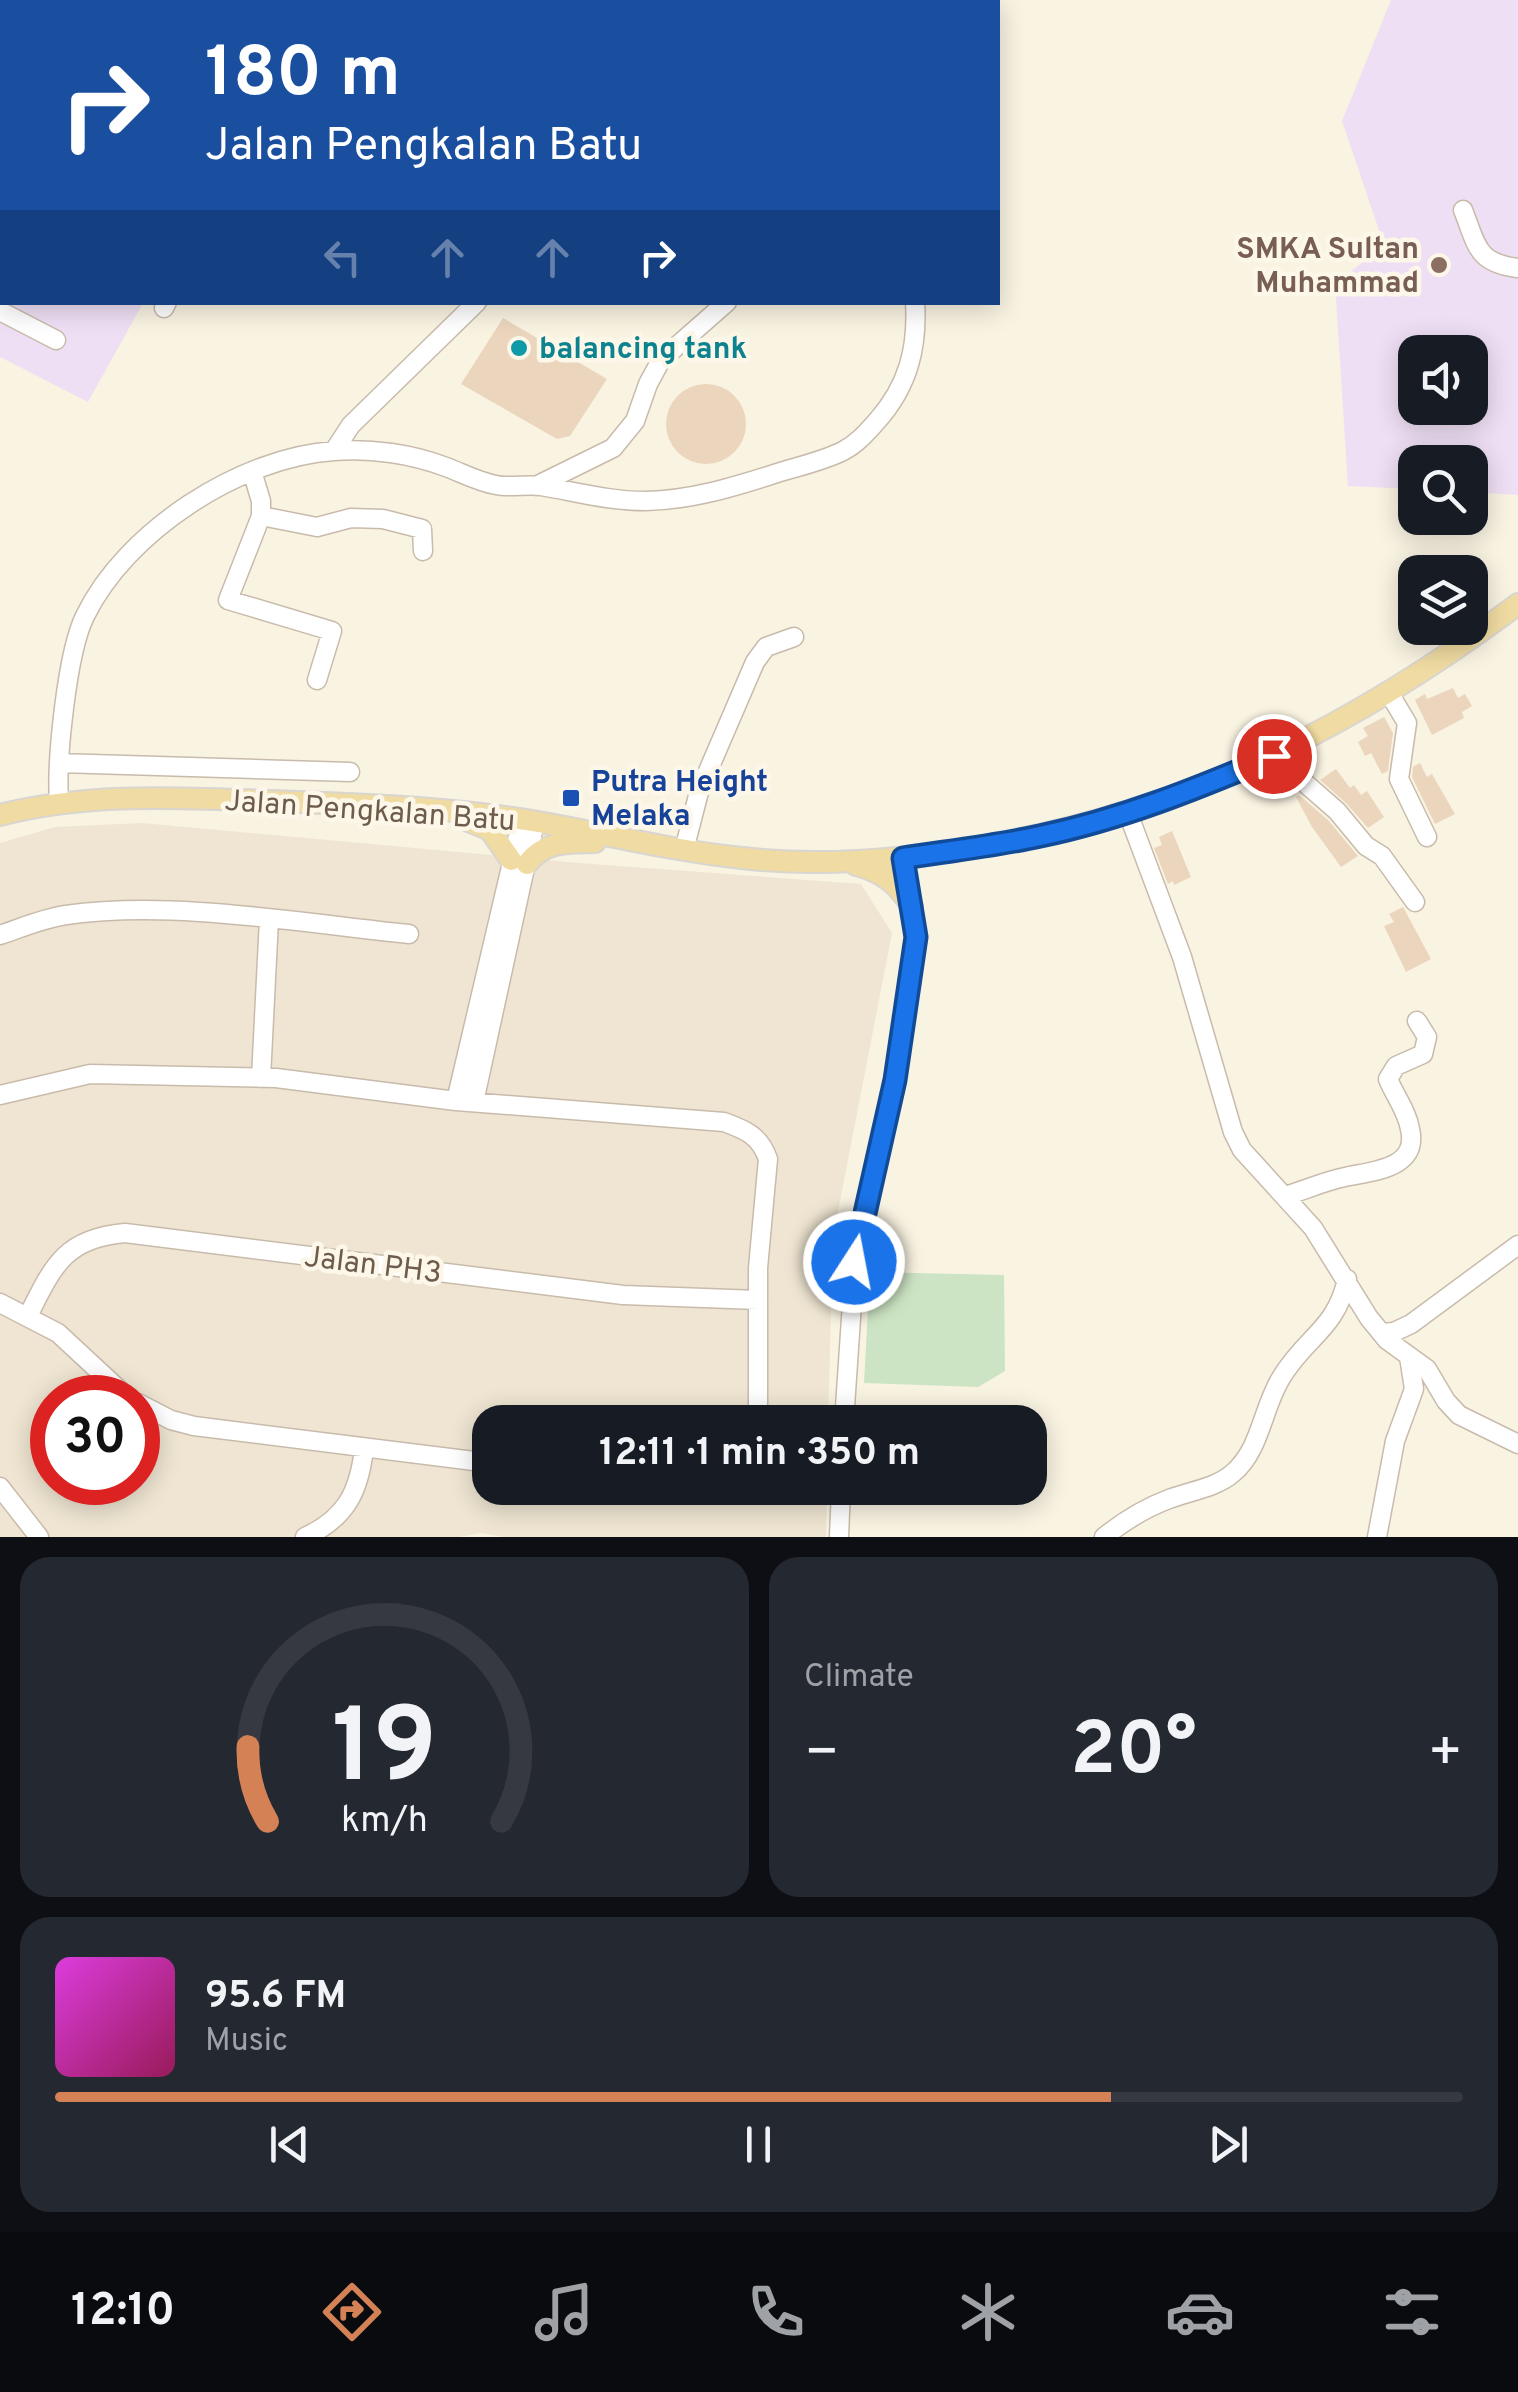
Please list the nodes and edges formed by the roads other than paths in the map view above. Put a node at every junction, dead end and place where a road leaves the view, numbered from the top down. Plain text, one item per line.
1 (1462, 210) dead end
2 (1518, 268) edge
3 (474, 305) edge
4 (724, 305) edge
5 (915, 305) edge
6 (0, 311) edge
7 (56, 340) dead end
8 (334, 451) junction
9 (252, 470) junction
10 (538, 485) junction
11 (261, 516) junction
12 (423, 551) dead end
13 (1518, 604) edge
14 (794, 637) dead end
15 (317, 680) dead end
16 (1389, 693) junction
17 (1274, 756) junction
18 (59, 763) junction
19 (350, 772) dead end
20 (59, 802) junction
21 (443, 810) junction
22 (1128, 813) junction
23 (0, 815) edge
24 (528, 821) junction
25 (1428, 837) dead end
26 (632, 840) junction
27 (684, 850) junction
28 (903, 858) junction
29 (519, 862) junction
30 (837, 862) junction
31 (1415, 902) dead end
32 (912, 907) junction
33 (269, 919) junction
34 (0, 934) edge
35 (408, 934) dead end
36 (1417, 1022) dead end
37 (261, 1078) junction
38 (0, 1094) edge
39 (465, 1101) junction
40 (1286, 1196) junction
41 (1518, 1245) edge
42 (1347, 1278) junction
43 (758, 1300) junction
44 (0, 1302) edge
45 (28, 1316) junction
46 (1381, 1333) junction
47 (1410, 1357) junction
48 (103, 1375) edge
49 (758, 1405) edge
50 (845, 1405) edge
51 (160, 1415) edge
52 (1518, 1444) edge
53 (364, 1449) junction
54 (472, 1461) edge
55 (0, 1487) edge
56 (840, 1505) edge
57 (39, 1537) edge
58 (305, 1537) edge
59 (839, 1537) edge
60 (1104, 1537) edge
61 (1377, 1537) edge

1 - 2 street
3 - 8 street
4 - 10 street
5 - 10 street
6 - 7 street
8 - 9 street
8 - 10 street
9 - 11 street
9 - 18 street
11 - 12 street
11 - 15 street
13 - 16 main road, Jalan Pengkalan Batu
14 - 27 street
16 - 17 main road, Jalan Pengkalan Batu
16 - 25 street
17 - 22 main road, Jalan Pengkalan Batu
17 - 31 street
18 - 19 street
18 - 20 street
20 - 21 main road, Jalan Pengkalan Batu
20 - 23 main road, Jalan Pengkalan Batu
21 - 24 main road, Jalan Pengkalan Batu
21 - 29 main road
22 - 28 main road, Jalan Pengkalan Batu
22 - 40 street
24 - 26 main road, Jalan Pengkalan Batu
24 - 29 street
26 - 27 main road, Jalan Pengkalan Batu
26 - 29 main road
27 - 30 main road, Jalan Pengkalan Batu
28 - 30 main road, Jalan Pengkalan Batu
28 - 32 street
29 - 39 street
30 - 32 main road
32 - 50 street
33 - 34 street
33 - 35 street
33 - 37 street
36 - 40 street
37 - 38 street
37 - 39 street
39 - 43 street
40 - 42 street
41 - 46 street
42 - 46 street
42 - 60 street
43 - 45 street, Jalan PH3
43 - 49 street
44 - 45 street
45 - 48 street
46 - 47 street
47 - 52 street
47 - 61 street
51 - 53 street
53 - 54 street
53 - 58 street
55 - 57 street
56 - 59 street

